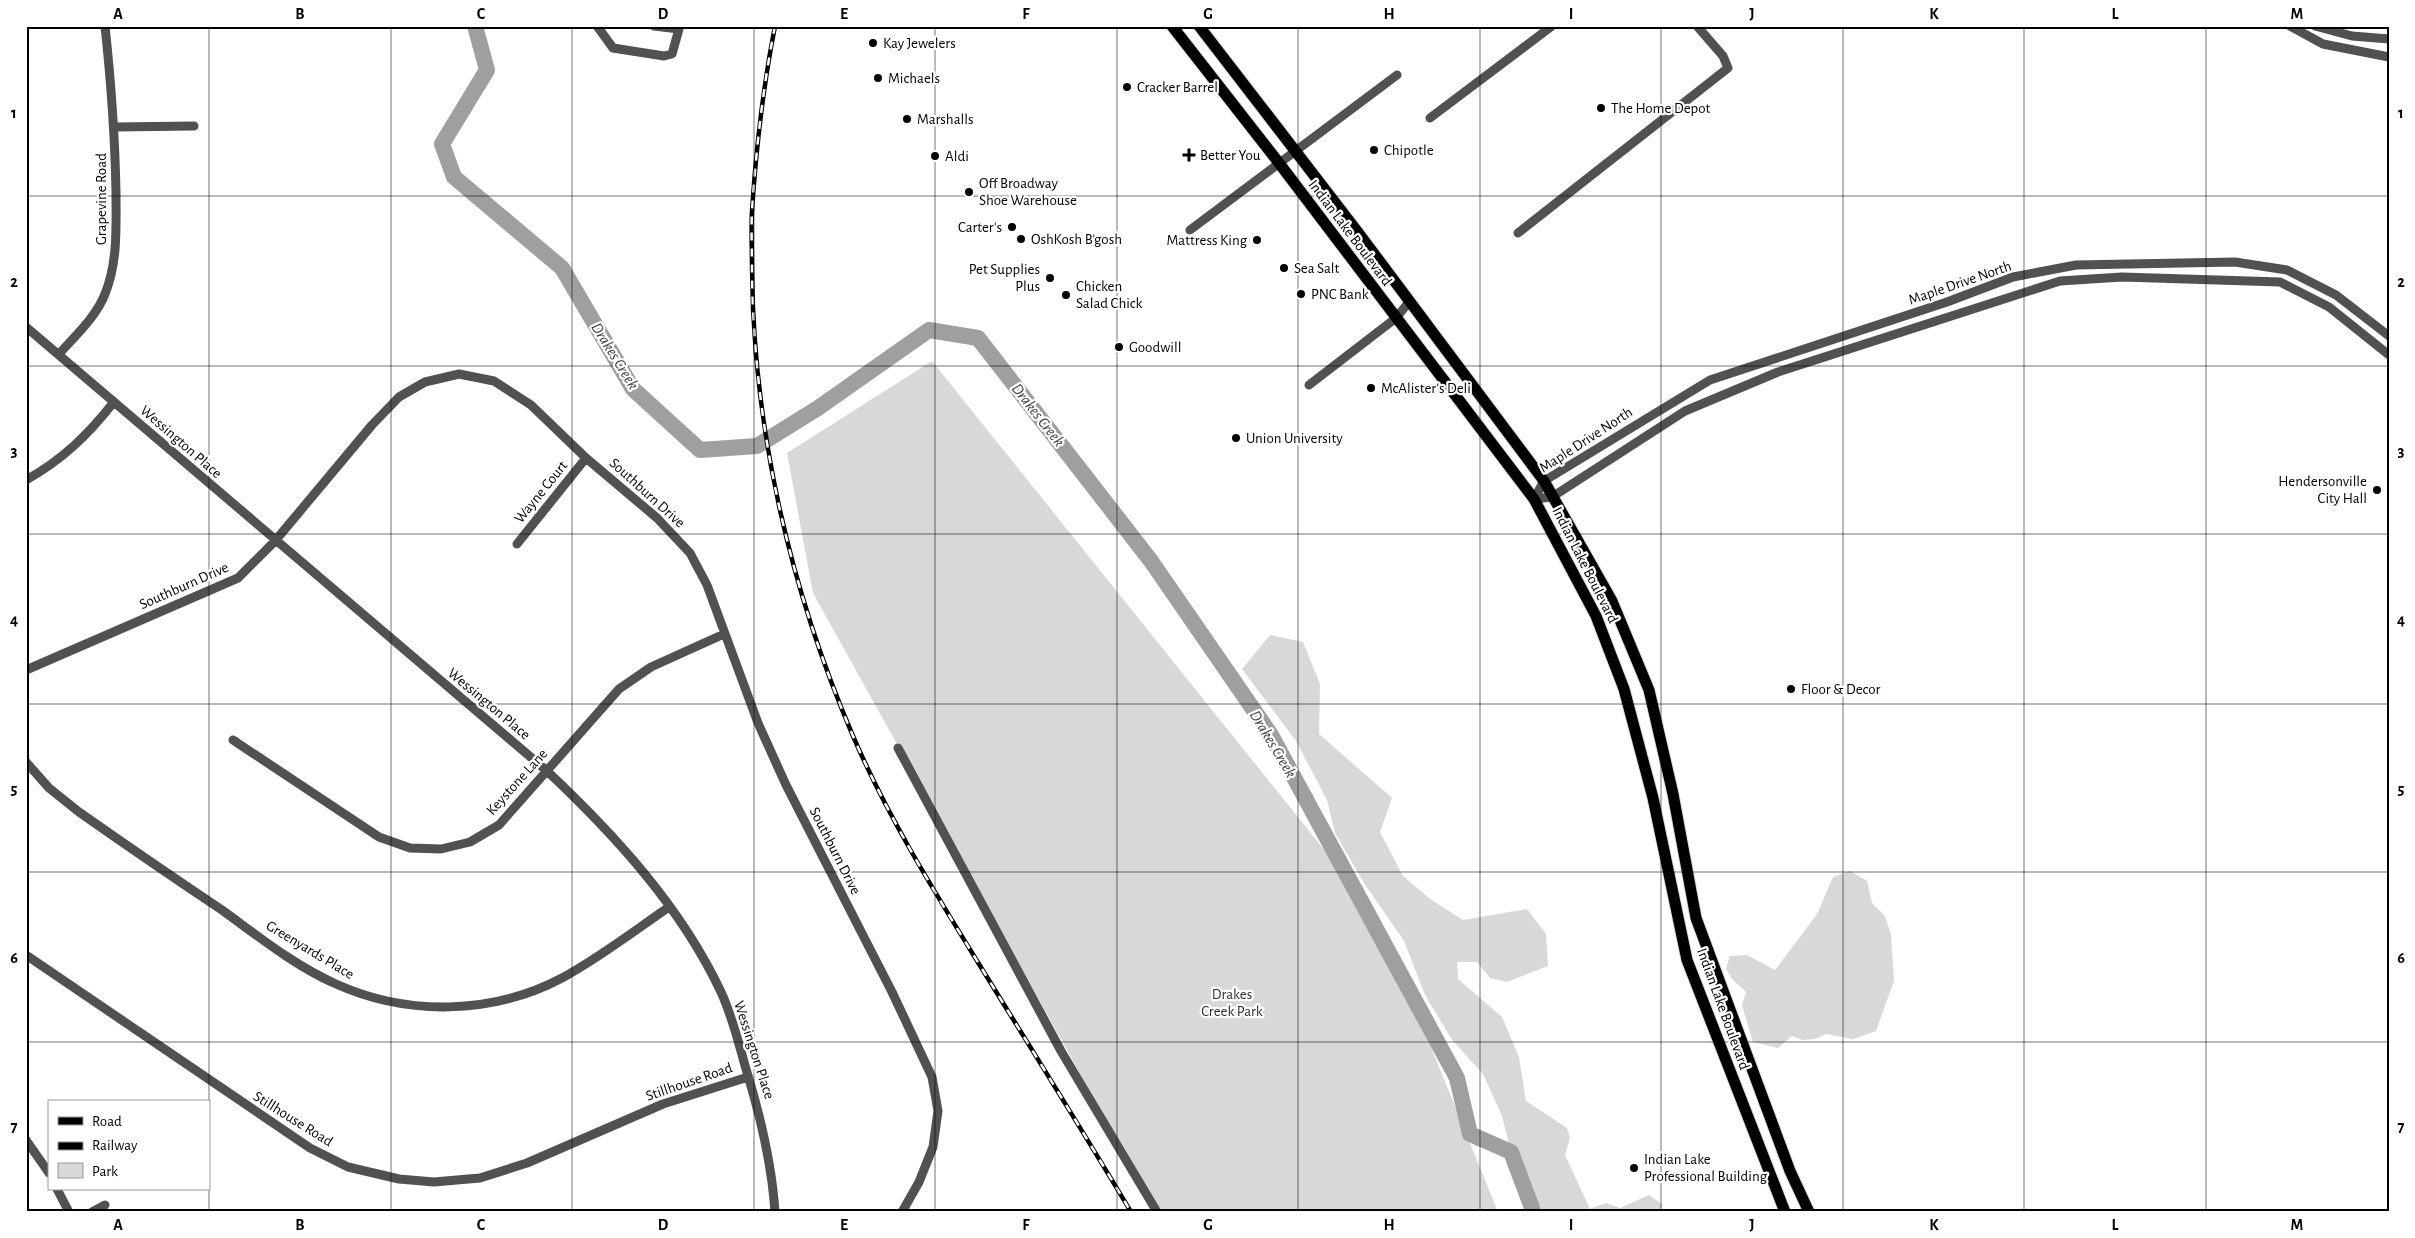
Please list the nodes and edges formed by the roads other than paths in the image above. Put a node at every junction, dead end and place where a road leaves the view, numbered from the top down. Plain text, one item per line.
1 (105, 26) edge
2 (597, 26) edge
3 (654, 26) edge
4 (1172, 26) edge
5 (1199, 26) edge
6 (1552, 26) edge
7 (1697, 26) edge
8 (2290, 26) edge
9 (2316, 26) edge
10 (679, 28) edge
11 (2389, 39) edge
12 (2389, 57) edge
13 (1397, 76) dead end
14 (1430, 118) dead end
15 (194, 126) dead end
16 (115, 127) junction
17 (1294, 151) junction
18 (1279, 163) junction
19 (1190, 230) dead end
20 (1518, 233) dead end
21 (2189, 263) junction
22 (2059, 268) junction
23 (2187, 278) junction
24 (2060, 281) junction
25 (2336, 295) junction
26 (1409, 302) junction
27 (1947, 302) junction
28 (2329, 307) junction
29 (1952, 315) junction
30 (1396, 318) junction
31 (26, 327) edge
32 (2389, 336) edge
33 (59, 354) junction
34 (2389, 355) edge
35 (1775, 360) junction
36 (1778, 372) junction
37 (1309, 385) dead end
38 (1678, 398) junction
39 (113, 403) junction
40 (1685, 411) junction
41 (586, 458) junction
42 (26, 480) edge
43 (1544, 481) junction
44 (1552, 497) junction
45 (1534, 499) junction
46 (274, 541) junction
47 (517, 544) dead end
48 (724, 634) junction
49 (26, 670) edge
50 (233, 740) dead end
51 (898, 748) dead end
52 (26, 762) edge
53 (547, 771) junction
54 (669, 907) junction
55 (26, 955) edge
56 (748, 1077) junction
57 (1758, 1086) junction
58 (1739, 1092) junction
59 (26, 1140) edge
60 (48, 1172) edge
61 (57, 1190) edge
62 (105, 1205) dead end
63 (68, 1212) edge
64 (92, 1212) edge
65 (775, 1212) edge
66 (902, 1212) edge
67 (1157, 1212) edge
68 (1786, 1212) edge
69 (1810, 1212) edge

1 - 16 street, Grapevine Road
2 - 10 street
3 - 10 street
4 - 18 main road, Indian Lake Boulevard
5 - 17 main road, Indian Lake Boulevard
6 - 14 street
7 - 20 street
8 - 12 street
9 - 11 street
13 - 17 street
15 - 16 street
16 - 33 street, Grapevine Road
17 - 18 street
17 - 26 main road, Indian Lake Boulevard
18 - 19 street
18 - 30 main road, Indian Lake Boulevard
21 - 22 street, Maple Drive North
21 - 23 street
21 - 25 street, Maple Drive North
22 - 24 street
22 - 27 street, Maple Drive North
23 - 24 street, Maple Drive North
23 - 28 street, Maple Drive North
24 - 29 street, Maple Drive North
25 - 28 street
25 - 32 street, Maple Drive North
26 - 30 street
26 - 43 main road, Indian Lake Boulevard
27 - 29 street
27 - 35 street, Maple Drive North
28 - 34 street, Maple Drive North
29 - 36 street, Maple Drive North
30 - 37 street
30 - 45 main road, Indian Lake Boulevard
31 - 33 street, Wessington Place
33 - 39 street, Wessington Place
35 - 36 street
35 - 38 street, Maple Drive North
36 - 40 street, Maple Drive North
38 - 40 street
38 - 43 street, Maple Drive North
39 - 42 street
39 - 46 street, Wessington Place
40 - 44 street, Maple Drive North
41 - 46 street, Southburn Drive
41 - 47 street, Wayne Court
41 - 48 street, Southburn Drive
43 - 44 main road, Indian Lake Boulevard
43 - 45 street, Maple Drive North
44 - 45 street, Maple Drive North
44 - 57 main road, Indian Lake Boulevard
45 - 58 main road, Indian Lake Boulevard
46 - 49 street, Southburn Drive
46 - 53 street, Wessington Place
48 - 53 street, Keystone Lane
48 - 66 street, Southburn Drive
50 - 53 street, Keystone Lane
51 - 67 street
52 - 54 street, Greenyards Place
53 - 54 street, Wessington Place
54 - 56 street, Wessington Place
55 - 56 street, Stillhouse Road
56 - 65 street, Wessington Place
57 - 58 main road
57 - 69 main road, Indian Lake Boulevard
58 - 68 main road, Indian Lake Boulevard
59 - 60 street
61 - 63 street
62 - 64 street

